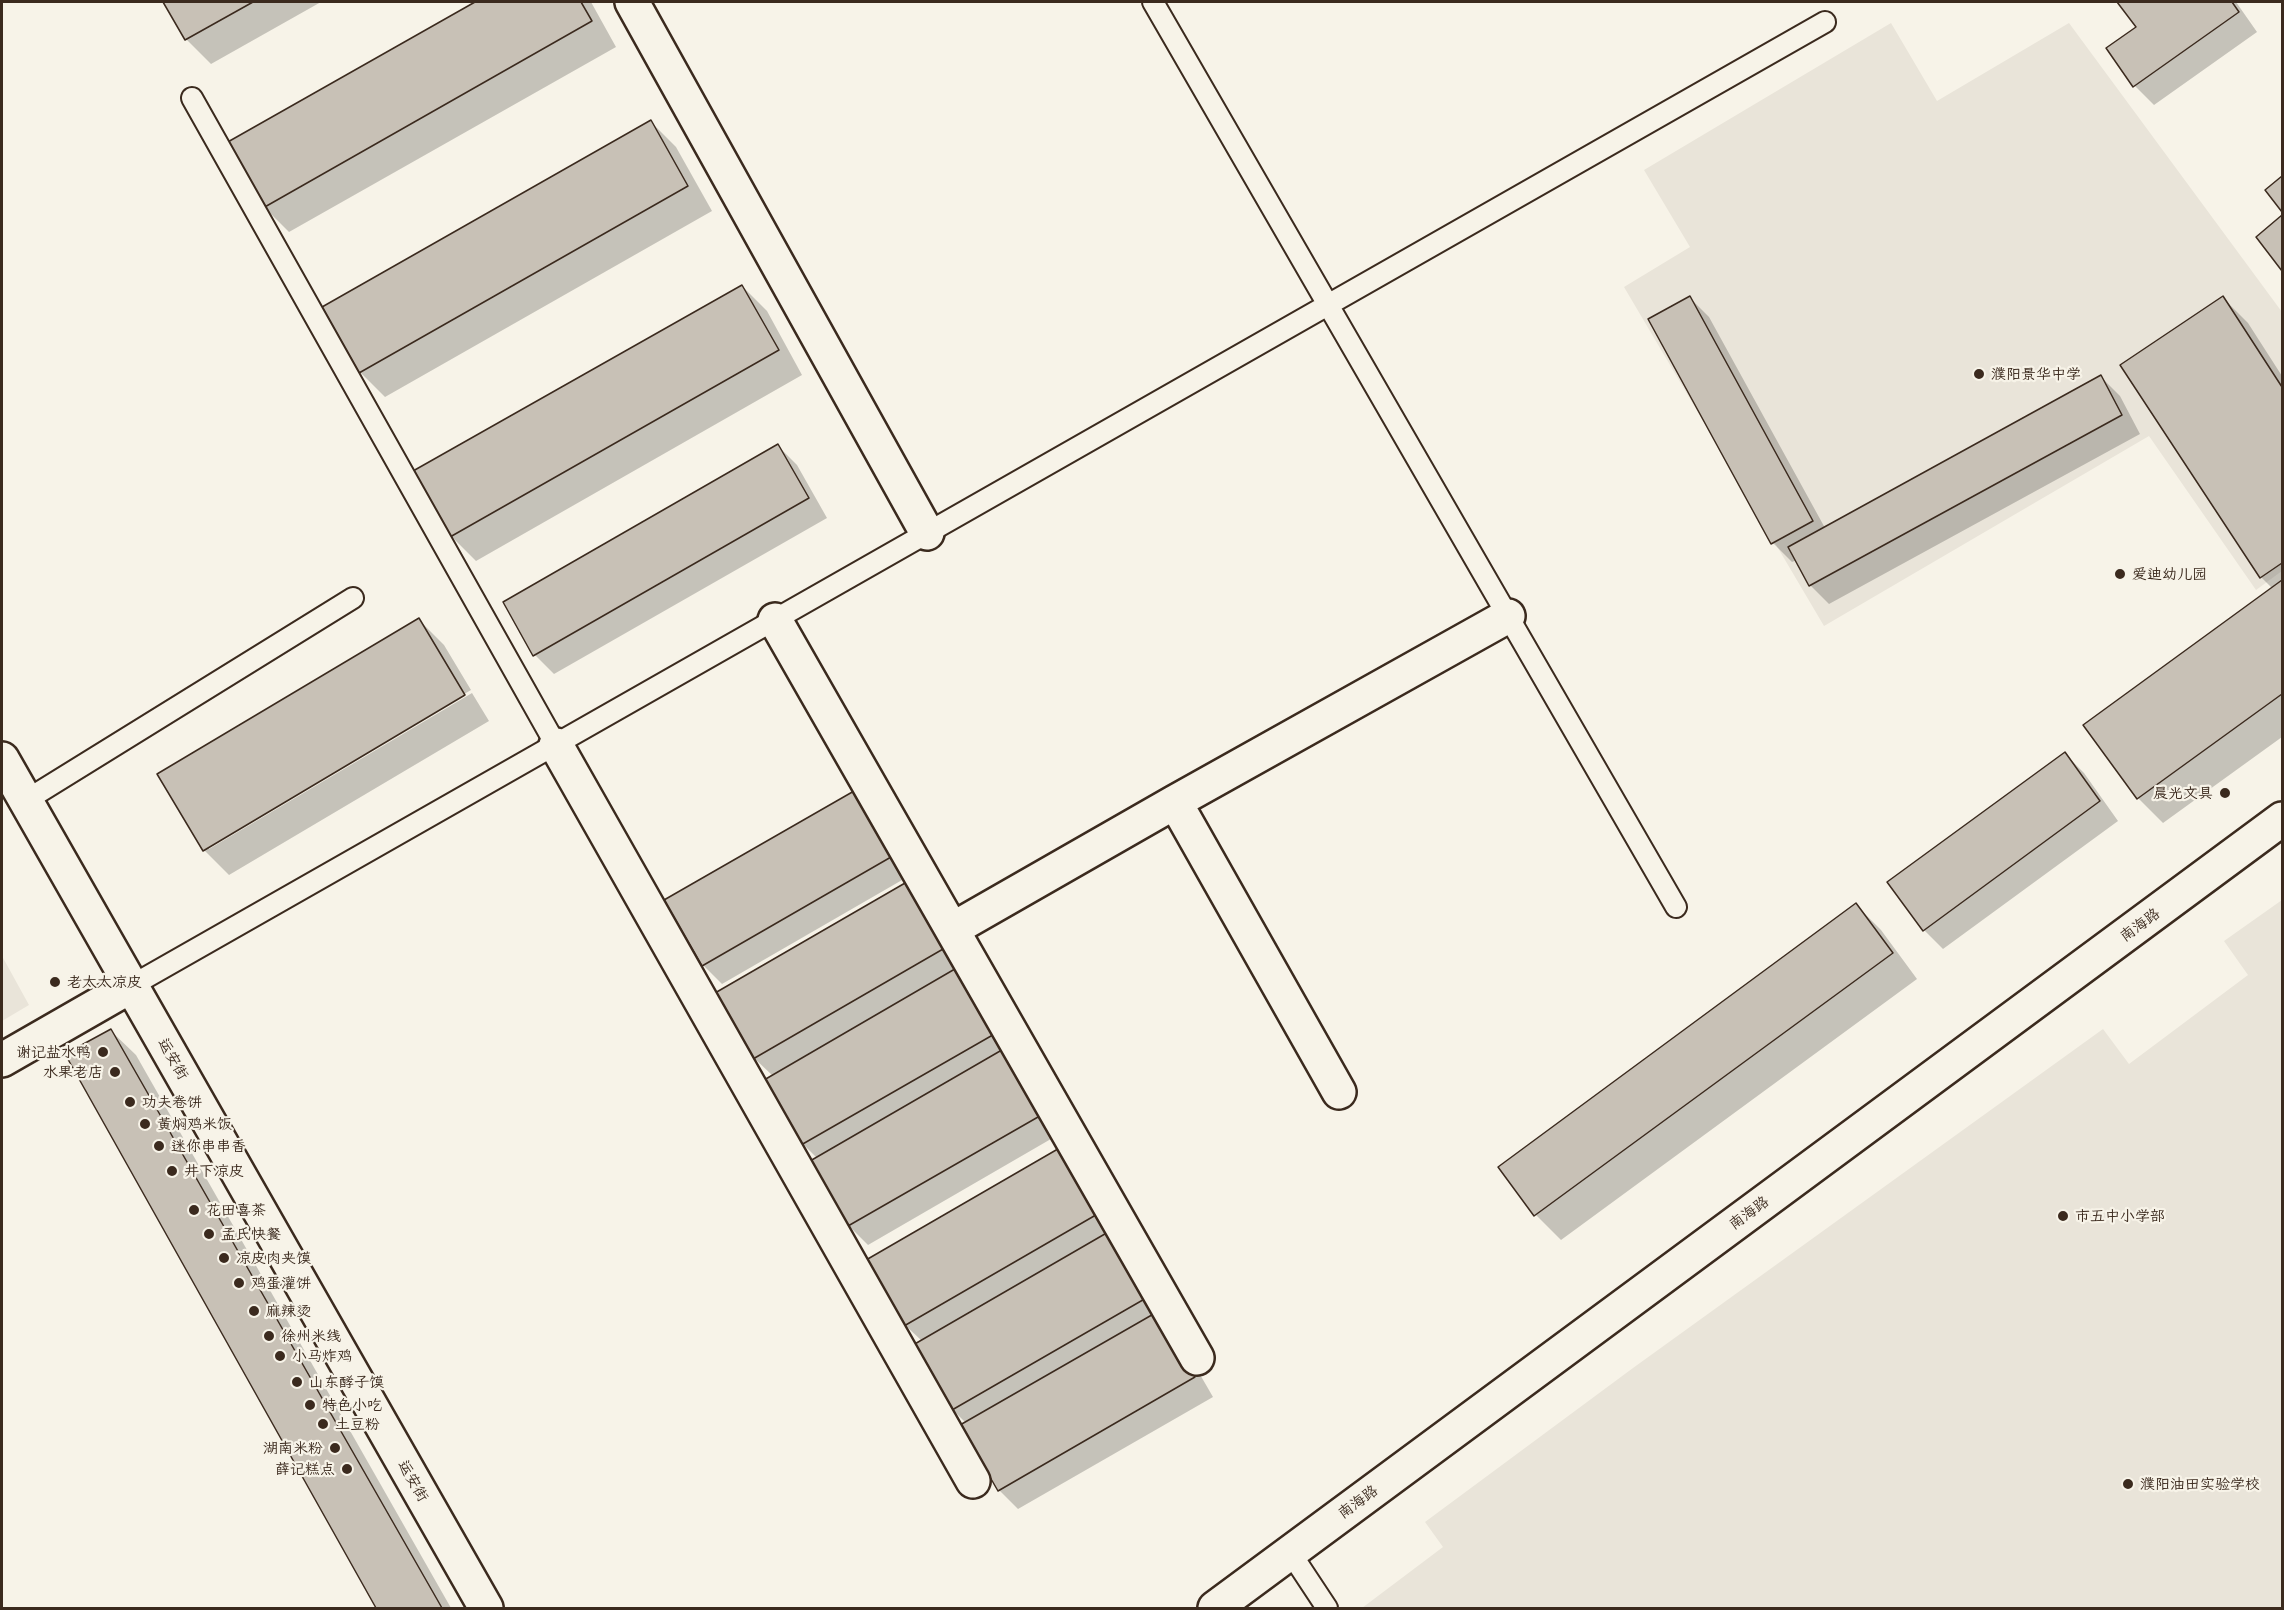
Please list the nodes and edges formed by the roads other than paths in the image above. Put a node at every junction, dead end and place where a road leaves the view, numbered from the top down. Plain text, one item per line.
1 (632, 2) edge
2 (1152, 2) edge
3 (1825, 22) dead end
4 (192, 98) dead end
5 (1329, 305) junction
6 (927, 533) junction
7 (353, 598) dead end
8 (1508, 616) junction
9 (775, 620) junction
10 (556, 745) junction
11 (2, 759) edge
12 (25, 801) junction
13 (1175, 802) junction
14 (2283, 819) edge
15 (1676, 907) dead end
16 (953, 929) junction
17 (131, 986) junction
18 (2, 1060) edge
19 (1339, 1092) dead end
20 (1197, 1358) dead end
21 (973, 1481) dead end
22 (1290, 1552) junction
23 (486, 1608) edge
24 (1215, 1608) edge
25 (1327, 1608) edge

1 - 6 street
2 - 5 lane
3 - 5 lane
4 - 10 lane
5 - 6 lane
5 - 8 lane
6 - 9 lane
7 - 12 lane
8 - 13 street
8 - 15 lane
9 - 10 lane
9 - 16 street
10 - 17 lane
10 - 21 street
11 - 12 street, 运安街
12 - 17 street, 运安街
13 - 16 street
13 - 19 street
14 - 22 street, 南海路
16 - 20 street
17 - 18 street
17 - 23 street, 运安街
22 - 24 street, 南海路
22 - 25 lane

